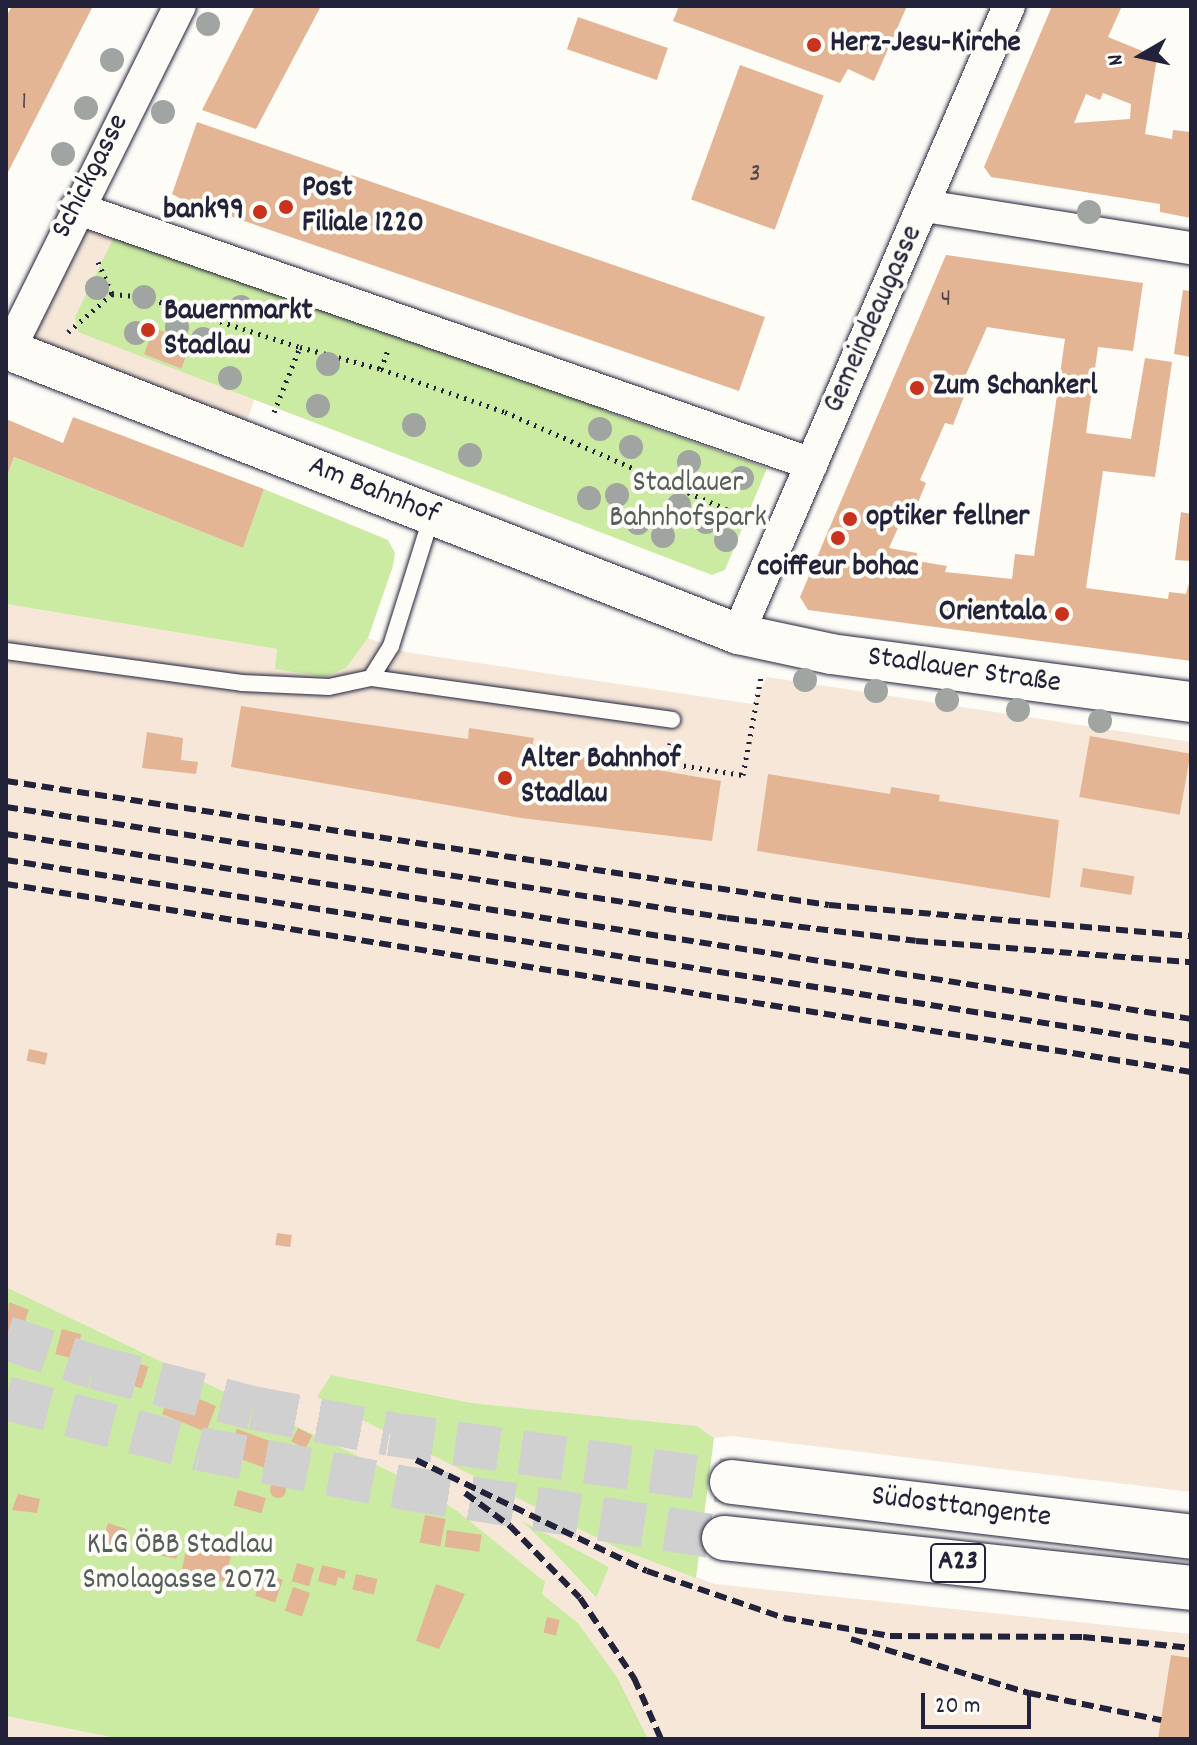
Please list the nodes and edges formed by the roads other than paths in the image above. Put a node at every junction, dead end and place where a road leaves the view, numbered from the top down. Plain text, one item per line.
1 (180, 6) edge
2 (1009, 6) edge
3 (925, 206) junction
4 (76, 208) junction
5 (1191, 248) edge
6 (8, 349) edge
7 (812, 464) junction
8 (432, 515) junction
9 (738, 634) junction
10 (6, 651) edge
11 (371, 678) junction
12 (1191, 702) edge
13 (672, 720) road end
14 (732, 1482) tunnel mouth
15 (1191, 1537) edge
16 (724, 1538) tunnel mouth
17 (1191, 1588) edge

1 - 4 street, Schickgasse
2 - 3 street, Gemeindeaugasse
3 - 5 street
3 - 7 street, Gemeindeaugasse
4 - 6 street, Schickgasse
4 - 7 street
6 - 8 street, Am Bahnhof
7 - 9 street, Gemeindeaugasse
8 - 9 street, Am Bahnhof
8 - 11 lane
9 - 12 street, Stadlauer Straße
10 - 11 lane
11 - 13 lane
14 - 15 highway, Südosttangente / A23
16 - 17 highway, Südosttangente / A23

